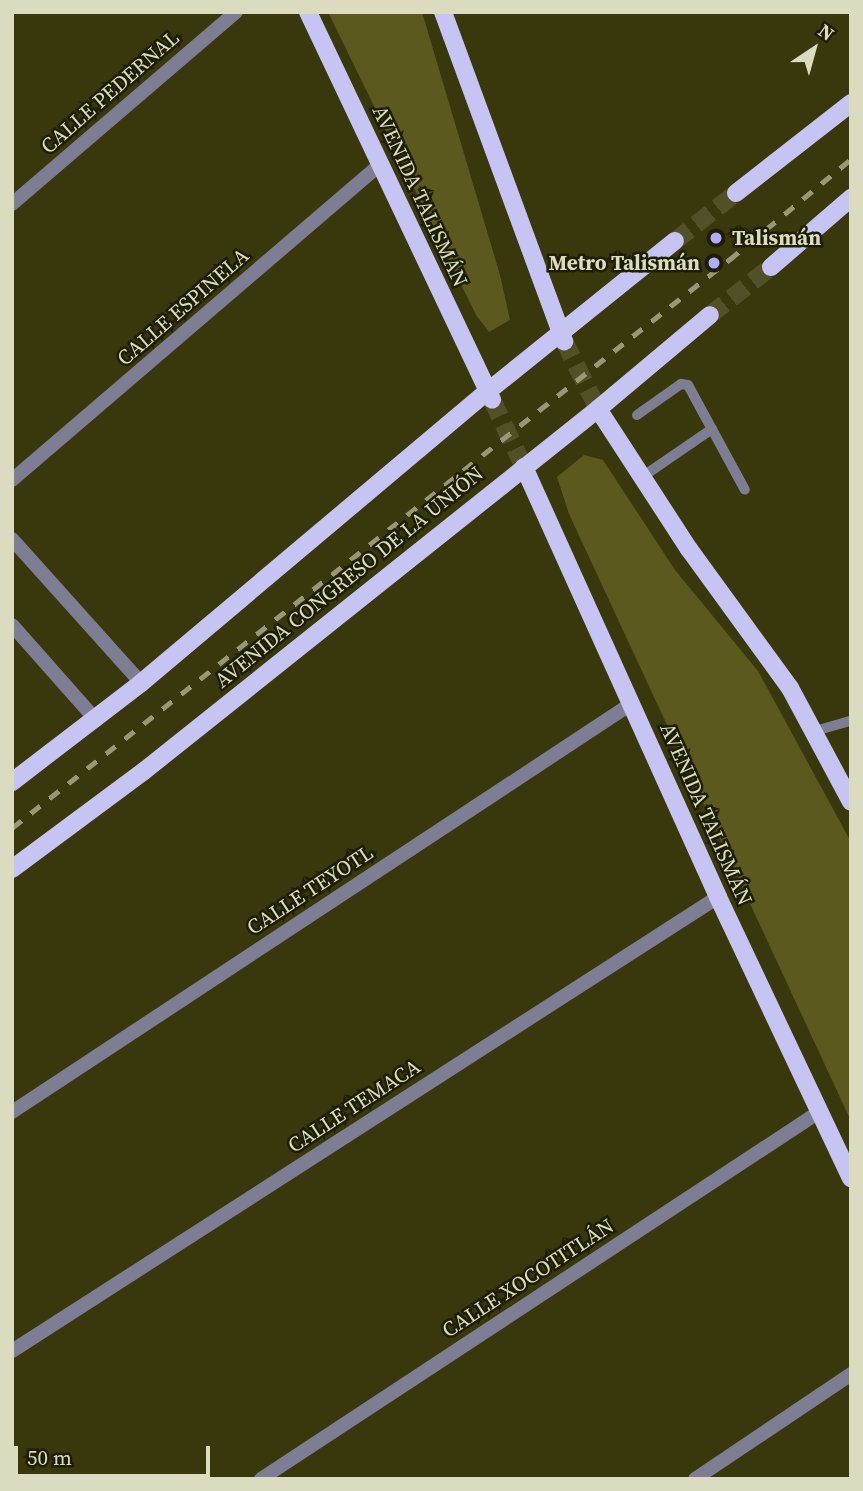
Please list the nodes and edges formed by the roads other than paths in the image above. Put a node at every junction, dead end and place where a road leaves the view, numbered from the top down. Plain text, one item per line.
1 (236, 12) edge
2 (307, 12) edge
3 (443, 12) edge
4 (851, 103) edge
5 (380, 165) junction
6 (736, 193) tunnel mouth
7 (851, 198) edge
8 (12, 204) edge
9 (675, 241) tunnel mouth
10 (771, 267) tunnel mouth
11 (710, 315) tunnel mouth
12 (562, 337) junction
13 (489, 396) junction
14 (598, 409) junction
15 (637, 415) dead end
16 (712, 429) junction
17 (524, 467) junction
18 (642, 477) junction
19 (12, 480) edge
20 (745, 490) dead end
21 (12, 539) edge
22 (12, 625) edge
23 (141, 683) junction
24 (631, 704) junction
25 (96, 720) junction
26 (851, 721) edge
27 (815, 731) junction
28 (12, 782) edge
29 (851, 803) edge
30 (12, 869) edge
31 (718, 897) junction
32 (12, 1112) edge
33 (819, 1112) junction
34 (851, 1178) edge
35 (12, 1351) edge
36 (851, 1374) edge
37 (261, 1479) edge
38 (695, 1479) edge

1 - 8 street, CALLE PEDERNAL
2 - 5 main road, AVENIDA TALISMÁN
3 - 12 main road
4 - 6 main road
5 - 13 main road, AVENIDA TALISMÁN
5 - 19 street, CALLE ESPINELA
7 - 10 main road
9 - 12 main road
11 - 14 main road, AVENIDA CONGRESO DE LA UNIÓN
12 - 13 main road
13 - 23 main road
14 - 17 main road, AVENIDA CONGRESO DE LA UNIÓN
14 - 18 main road
15 - 16 lane
16 - 18 lane
16 - 20 lane
17 - 24 main road, AVENIDA TALISMÁN
17 - 30 main road, AVENIDA CONGRESO DE LA UNIÓN
18 - 27 main road
21 - 23 street
22 - 25 street
23 - 25 main road
24 - 31 main road, AVENIDA TALISMÁN
24 - 32 street, CALLE TEYOTL
25 - 28 main road
26 - 27 lane
27 - 29 main road
31 - 33 main road, AVENIDA TALISMÁN
31 - 35 street, CALLE TEMACA
33 - 34 main road, AVENIDA TALISMÁN
33 - 37 street, CALLE XOCOTITLÁN
36 - 38 street

